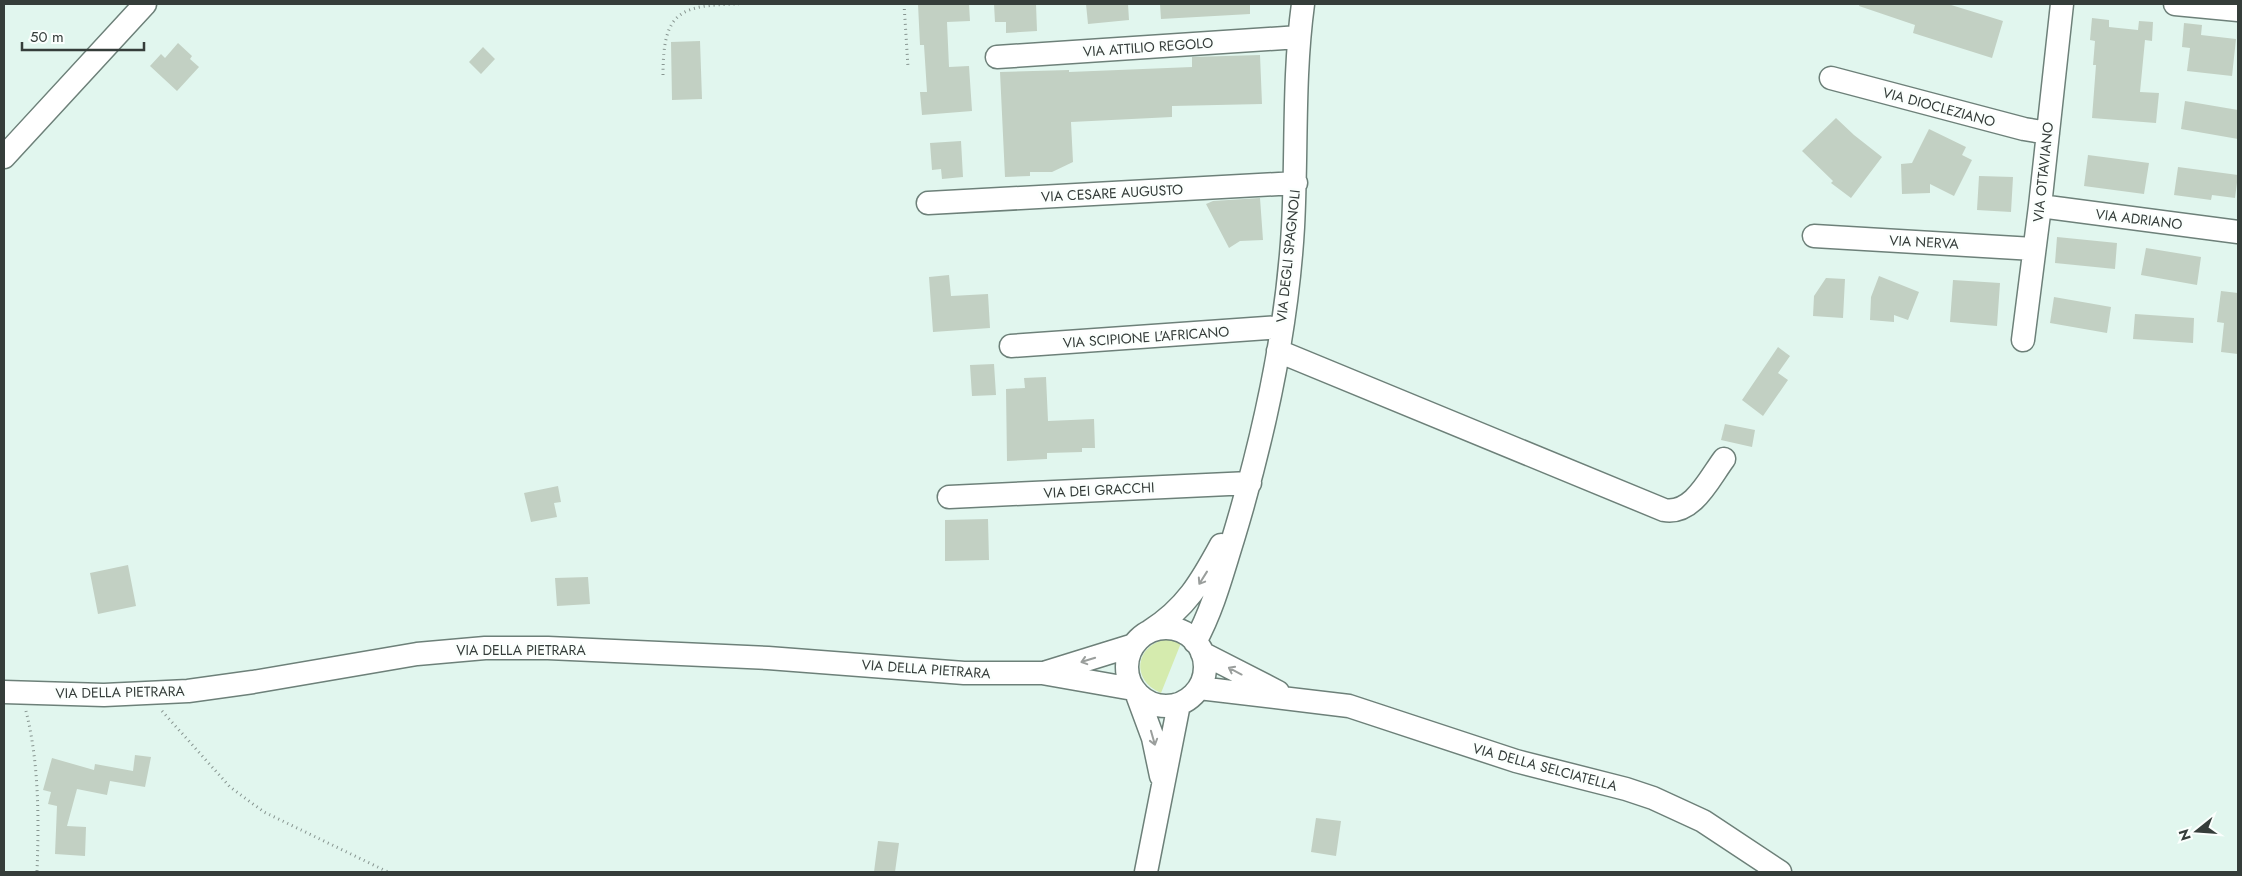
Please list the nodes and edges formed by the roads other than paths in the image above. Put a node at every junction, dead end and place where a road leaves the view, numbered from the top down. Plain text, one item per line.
1 (145, 4) edge
2 (1303, 4) edge
3 (2062, 4) edge
4 (2175, 4) edge
5 (2238, 10) edge
6 (1299, 36) junction
7 (998, 58) dead end
8 (1832, 78) dead end
9 (2048, 133) junction
10 (4, 157) edge
11 (1296, 183) junction
12 (928, 203) dead end
13 (2040, 206) junction
14 (2238, 232) edge
15 (1814, 236) dead end
16 (2034, 249) junction
17 (1281, 327) junction
18 (2023, 340) dead end
19 (1011, 346) dead end
20 (1278, 351) junction
21 (1724, 459) dead end
22 (1250, 483) junction
23 (949, 497) dead end
24 (1243, 505) junction
25 (1141, 638) junction
26 (1198, 647) junction
27 (1042, 673) junction
28 (1199, 688) junction
29 (1135, 691) junction
30 (13, 693) edge
31 (1295, 699) junction
32 (1180, 704) junction
33 (1163, 789) junction
34 (1146, 872) edge
35 (1780, 872) edge

1 - 10 street
2 - 6 street, VIA DEGLI SPAGNOLI
3 - 9 street, VIA OTTAVIANO
4 - 5 street
6 - 7 street, VIA ATTILIO REGOLO
6 - 11 street, VIA DEGLI SPAGNOLI
8 - 9 street, VIA DIOCLEZIANO
9 - 13 street, VIA OTTAVIANO
11 - 12 street, VIA CESARE AUGUSTO
11 - 17 street, VIA DEGLI SPAGNOLI
13 - 14 street, VIA ADRIANO
13 - 16 street, VIA OTTAVIANO
15 - 16 street, VIA NERVA
16 - 18 street, VIA OTTAVIANO
17 - 19 street, VIA SCIPIONE L'AFRICANO
17 - 20 street, VIA DEGLI SPAGNOLI
20 - 21 street
20 - 22 street, VIA DEGLI SPAGNOLI
22 - 23 street, VIA DEI GRACCHI
22 - 24 street, VIA DEGLI SPAGNOLI
24 -> 25 street, VIA DELLA PIETRARA
24 - 26 street
25 - 26 street
25 -> 27 street, VIA DELLA PIETRARA
25 - 29 street
26 - 28 street
31 -> 26 street, VIA DELLA SELCIATELLA
27 - 29 street, VIA DELLA PIETRARA
27 - 30 street, VIA DELLA PIETRARA
28 - 31 street, VIA DELLA SELCIATELLA
28 - 32 street
29 - 32 street
29 -> 33 street
31 - 35 street, VIA DELLA SELCIATELLA
32 - 33 street
33 - 34 street

